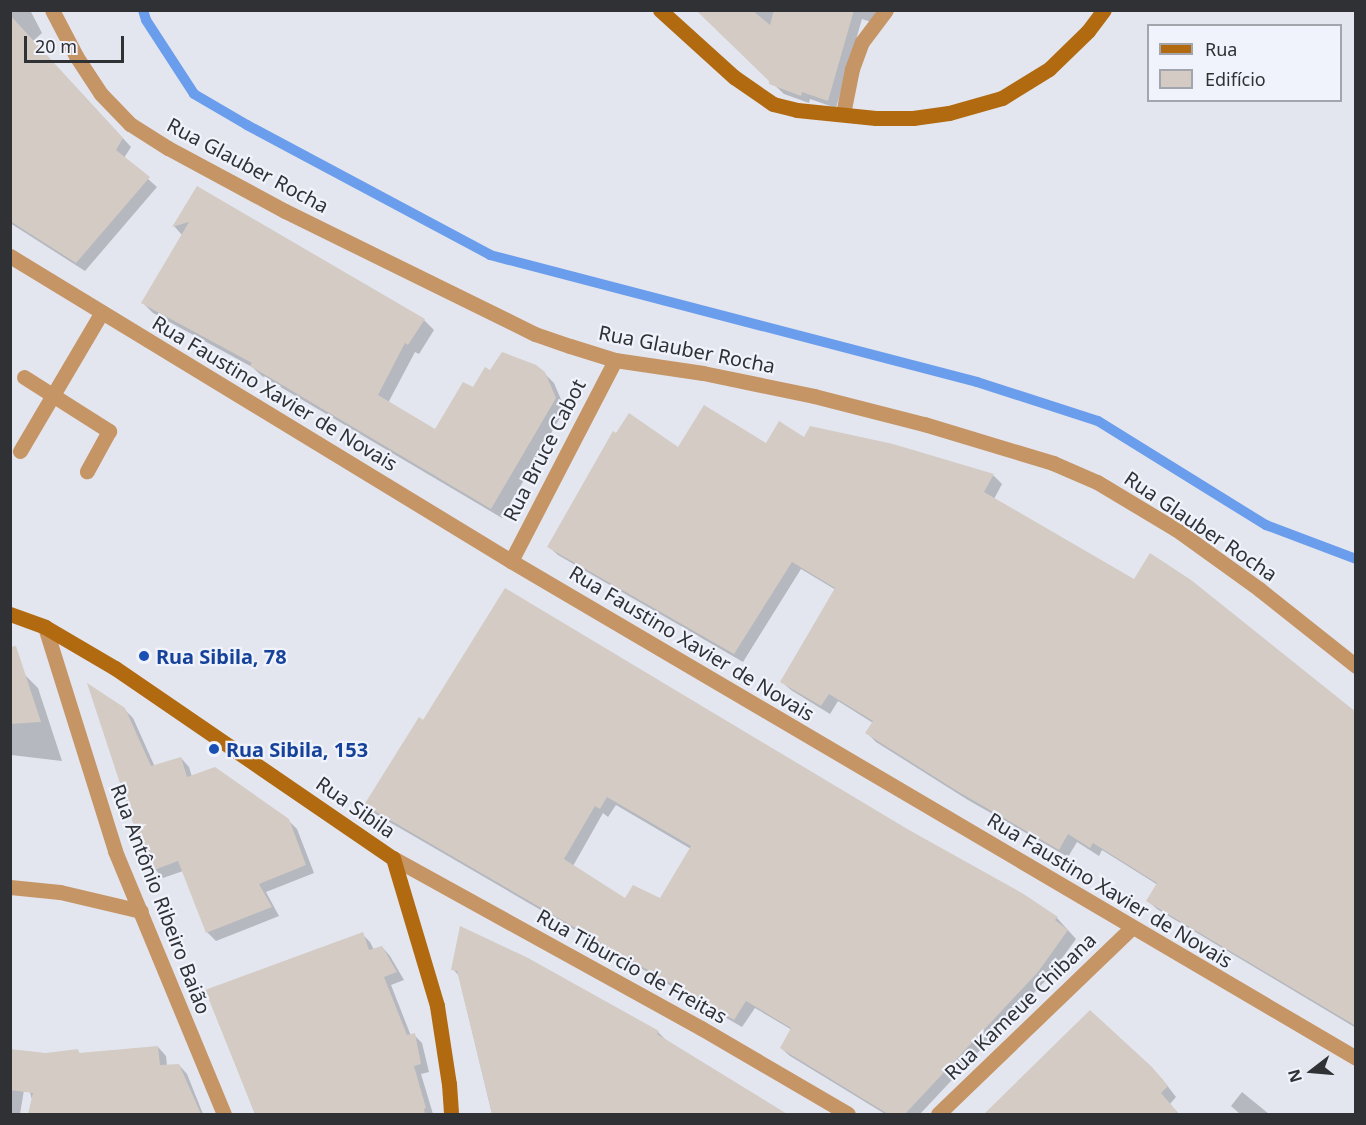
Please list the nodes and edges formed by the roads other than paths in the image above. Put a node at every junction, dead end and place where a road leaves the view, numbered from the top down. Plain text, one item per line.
1 (52, 10) edge
2 (660, 10) edge
3 (886, 10) edge
4 (1104, 10) edge
5 (843, 114) junction
6 (10, 256) edge
7 (102, 312) junction
8 (615, 360) junction
9 (24, 377) dead end
10 (52, 394) junction
11 (20, 451) dead end
12 (87, 471) dead end
13 (511, 561) junction
14 (10, 614) edge
15 (45, 627) junction
16 (1356, 666) edge
17 (393, 858) junction
18 (10, 887) edge
19 (141, 911) junction
20 (1132, 927) junction
21 (1356, 1058) edge
22 (224, 1114) edge
23 (451, 1114) edge
24 (848, 1114) edge
25 (938, 1114) edge

1 - 8 street, Rua Glauber Rocha
2 - 5 street
3 - 5 street
4 - 5 street
6 - 7 street, Rua Faustino Xavier de Novais
7 - 10 street
7 - 13 street, Rua Faustino Xavier de Novais
8 - 13 street, Rua Bruce Cabot
8 - 16 street, Rua Glauber Rocha
9 - 10 street
10 - 11 street
10 - 12 street
13 - 20 street, Rua Faustino Xavier de Novais
14 - 15 street, Rua Sibila
15 - 17 street, Rua Sibila
15 - 19 street, Rua Antônio Ribeiro Baião
17 - 23 street, Rua Sibila
17 - 24 street, Rua Tiburcio de Freitas
18 - 19 street
19 - 22 street, Rua Antônio Ribeiro Baião
20 - 21 street, Rua Faustino Xavier de Novais
20 - 25 street, Rua Kameue Chibana

